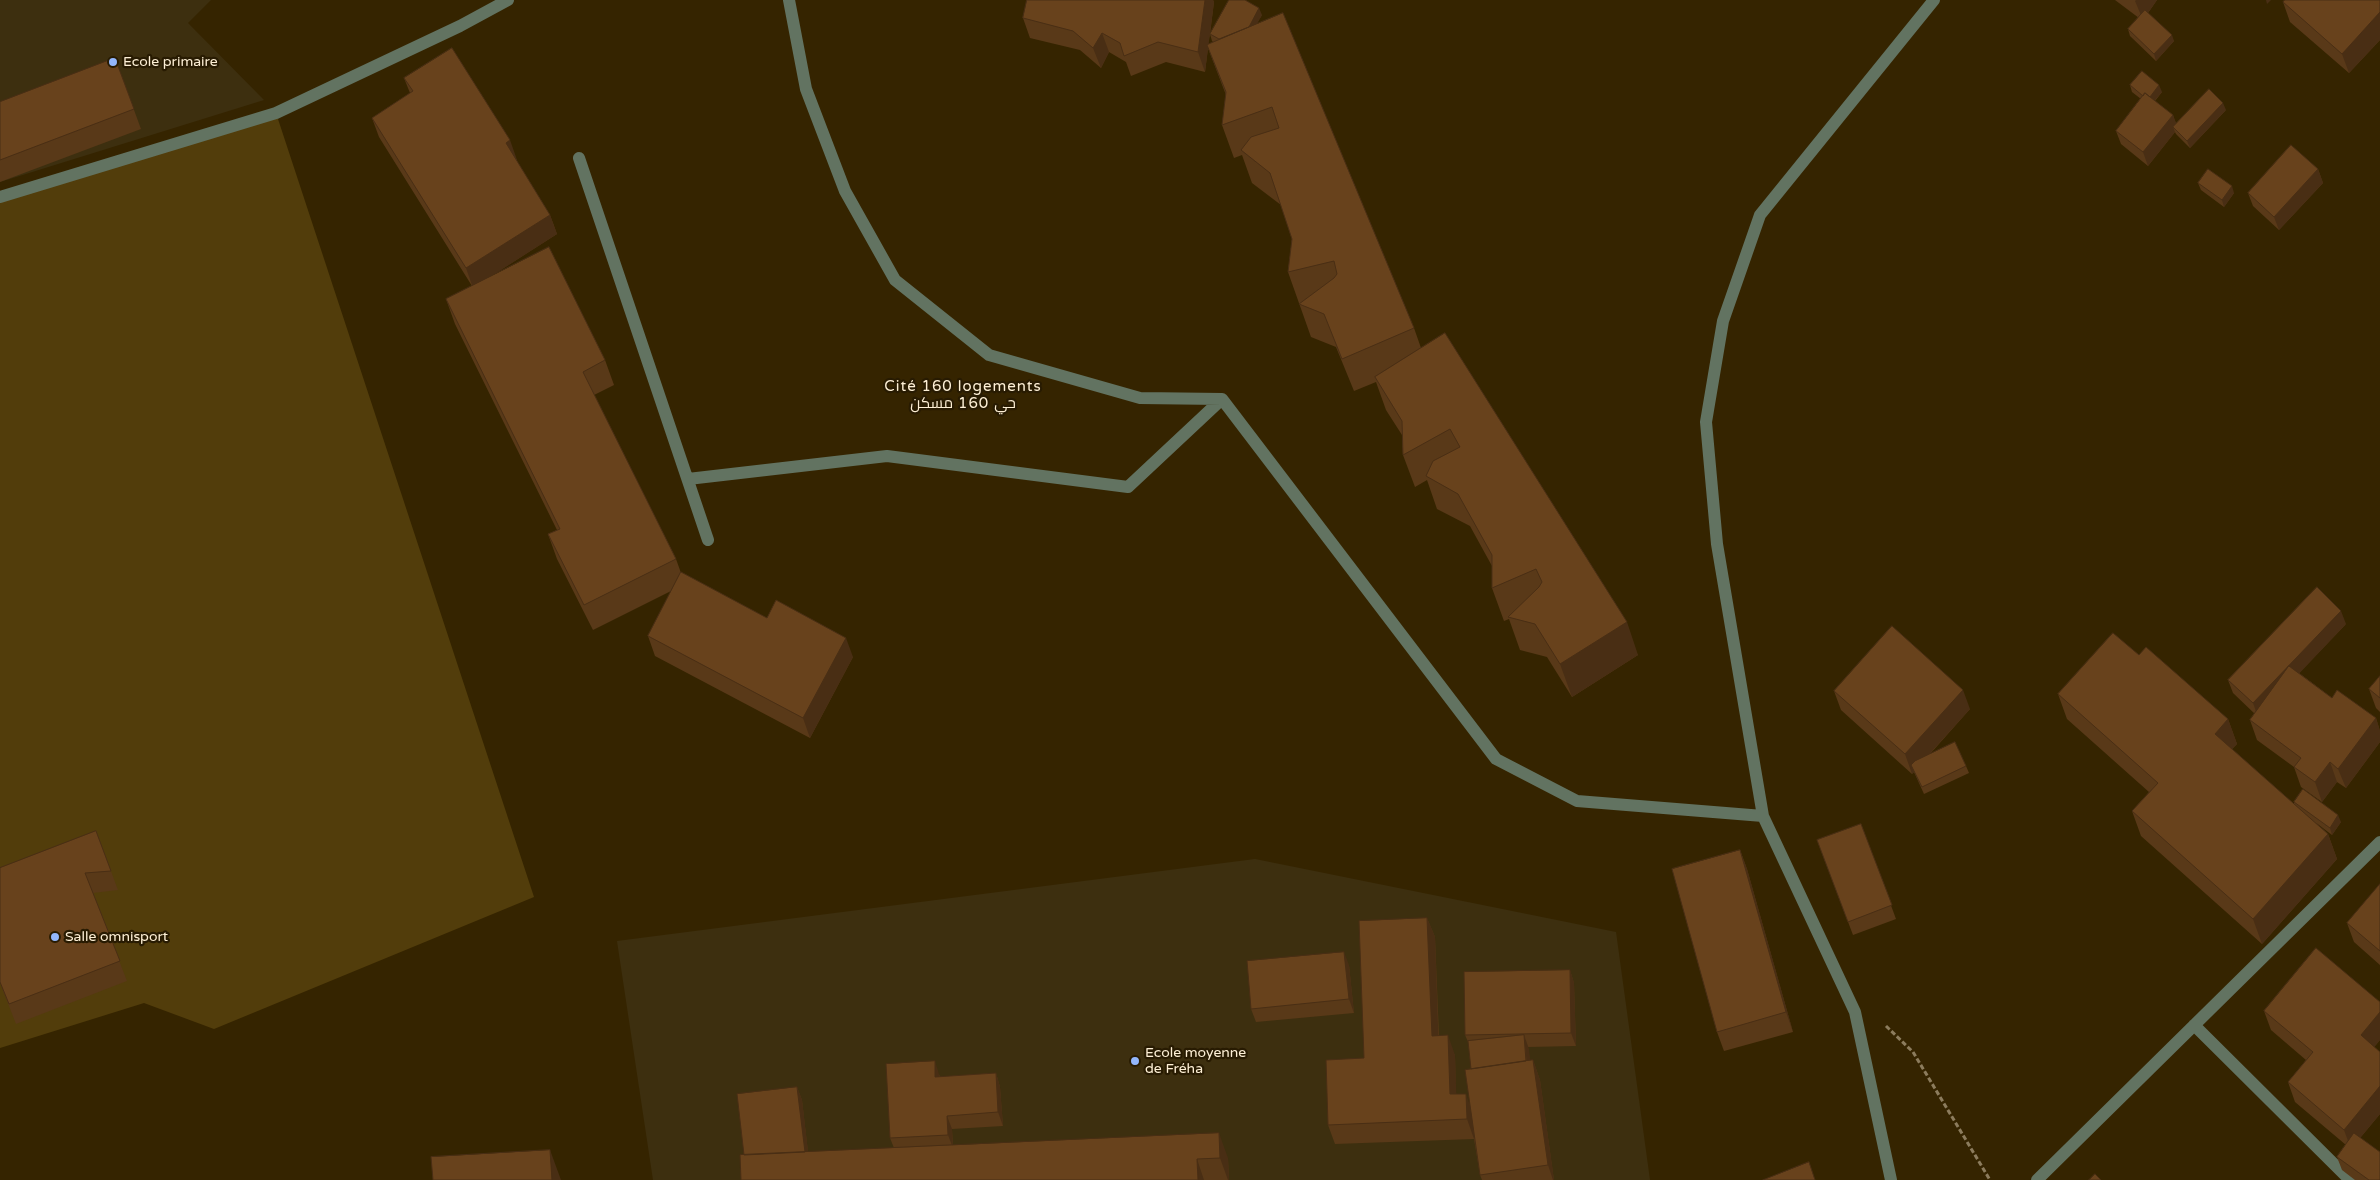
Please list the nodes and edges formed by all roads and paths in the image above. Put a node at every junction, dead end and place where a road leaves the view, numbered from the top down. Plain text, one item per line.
1 (508, 0) edge
2 (788, 0) edge
3 (1934, 0) edge
4 (579, 158) dead end
5 (0, 197) edge
6 (1222, 399) junction
7 (688, 479) junction
8 (708, 540) dead end
9 (1763, 816) junction
10 (2380, 842) edge
11 (1856, 1012) junction
12 (2194, 1025) junction
13 (1891, 1180) edge
14 (1990, 1180) edge
15 (2037, 1180) edge
16 (2350, 1180) edge

1 - 5 street
2 - 6 street
3 - 9 street
4 - 7 street
6 - 7 street
6 - 9 street
7 - 8 street
9 - 11 street
10 - 12 street
11 - 13 street
11 - 14 path
12 - 15 street
12 - 16 street

